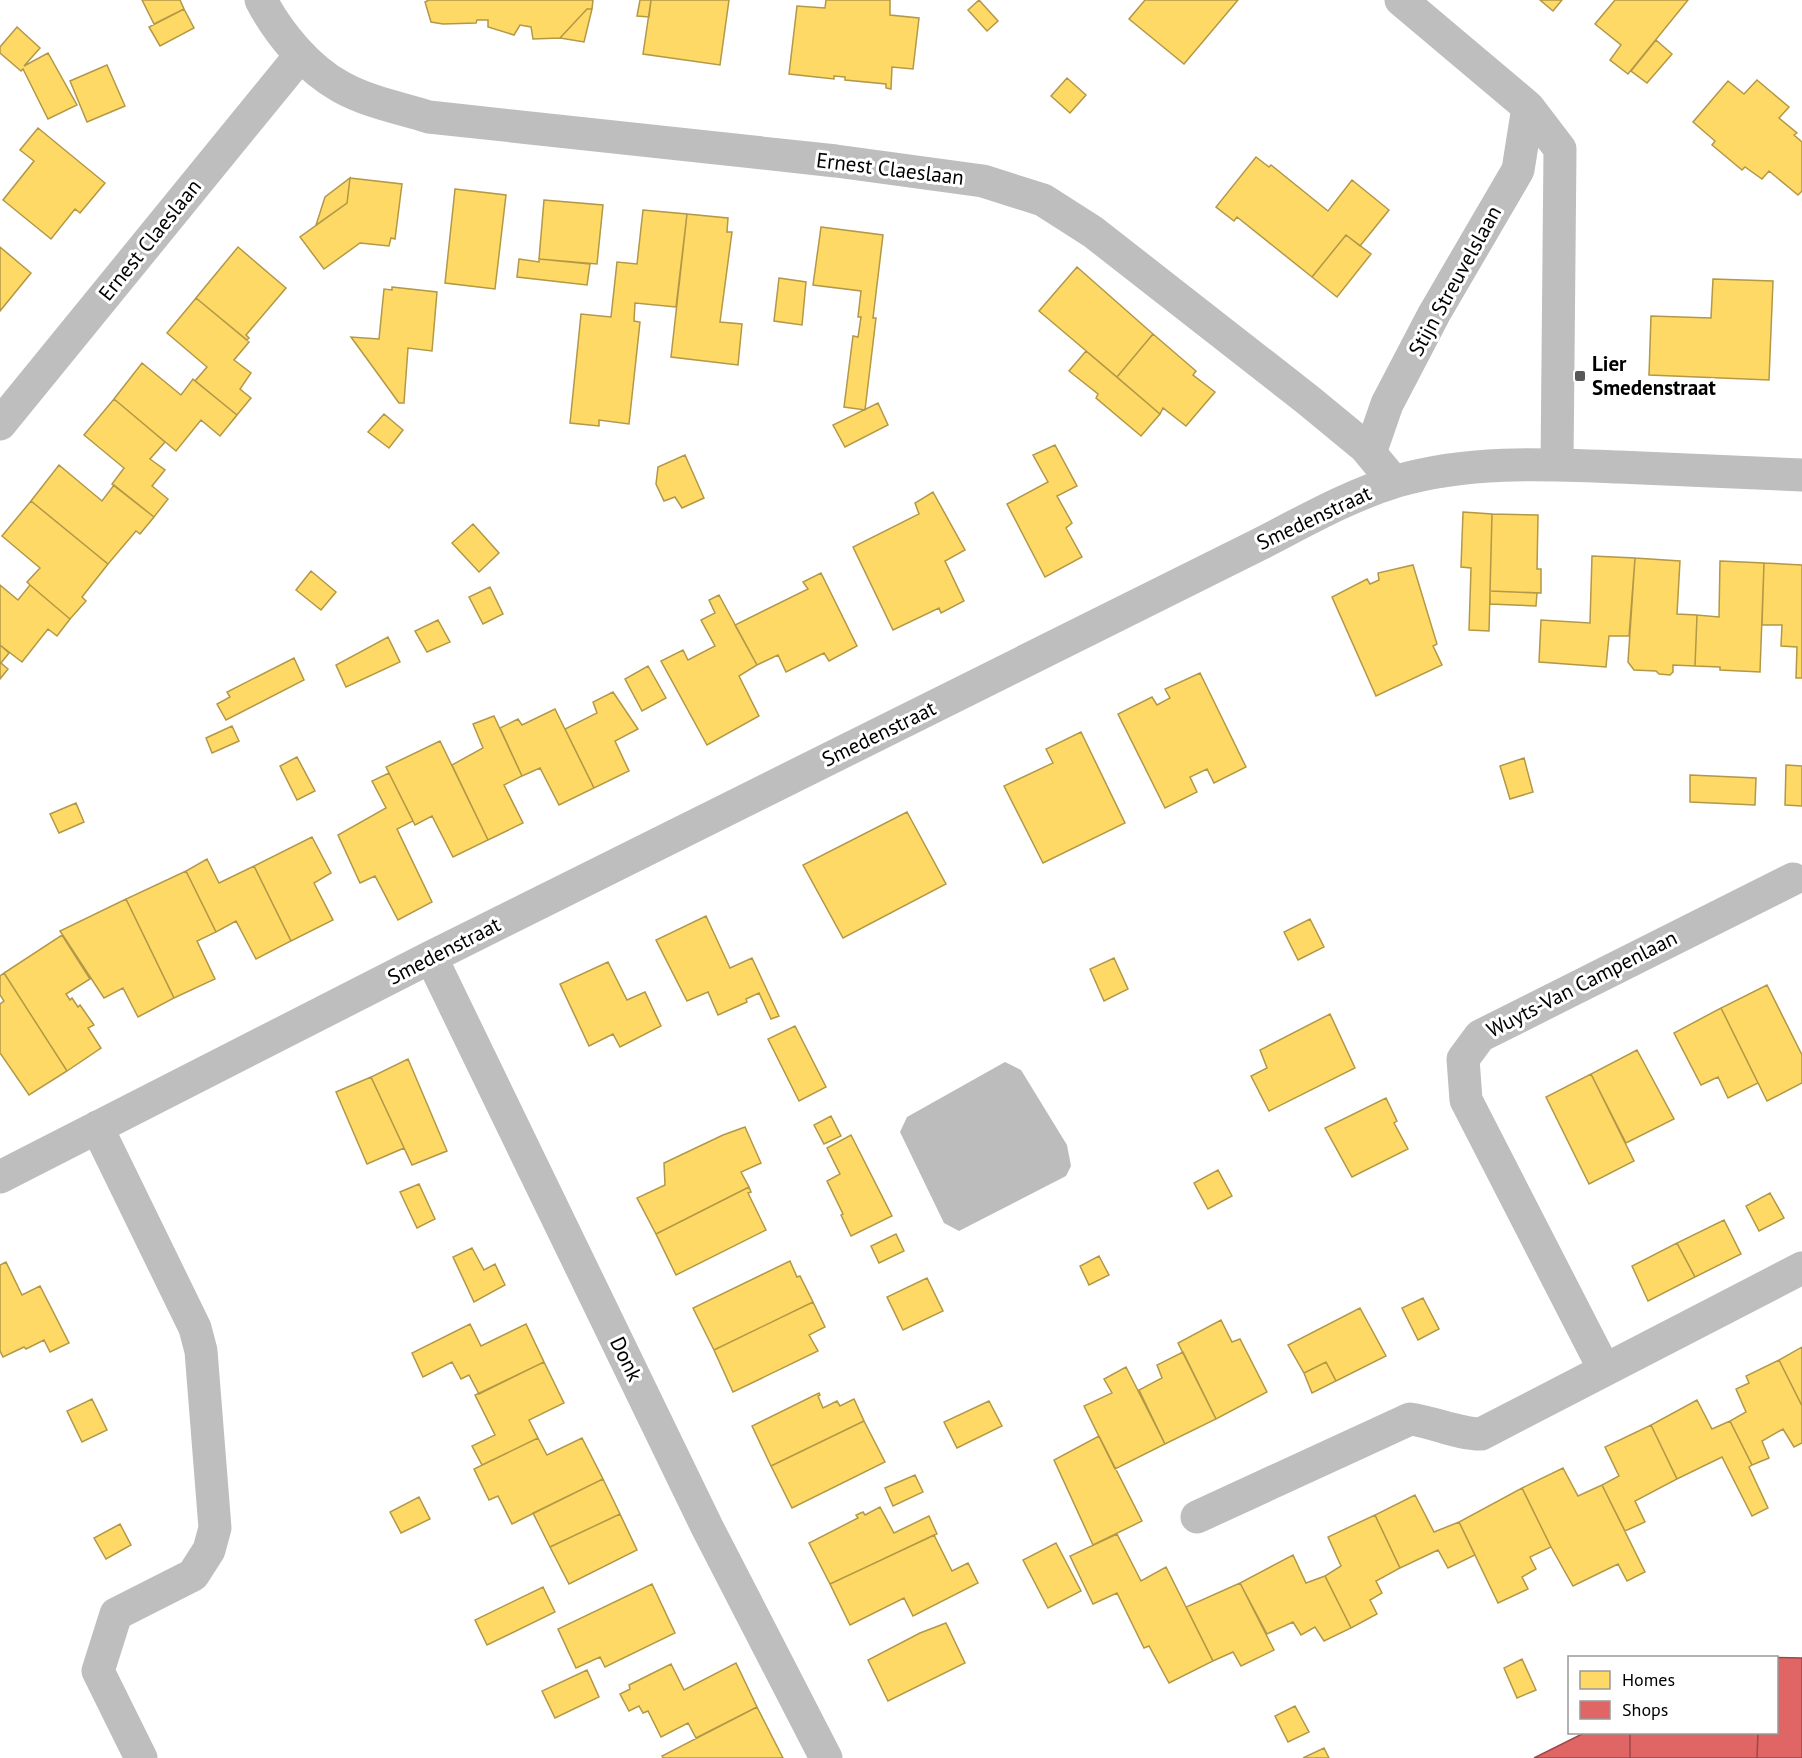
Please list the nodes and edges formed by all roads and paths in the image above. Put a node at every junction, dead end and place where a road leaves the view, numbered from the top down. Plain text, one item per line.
1 (261, 0) edge
2 (1401, 0) edge
3 (300, 56) junction
4 (1528, 107) junction
5 (0, 424) edge
6 (1370, 453) junction
7 (1557, 465) junction
8 (1802, 475) edge
9 (1394, 482) junction
10 (1793, 879) dead end
11 (431, 957) junction
12 (97, 1127) junction
13 (0, 1177) edge
14 (1802, 1268) edge
15 (1604, 1369) junction
16 (1197, 1517) dead end
17 (141, 1758) edge
18 (826, 1758) edge

1 - 3 street, Ernest Claeslaan
2 - 4 street
3 - 5 street, Ernest Claeslaan
3 - 6 street, Ernest Claeslaan
4 - 6 street, Stijn Streuvelslaan
4 - 7 street
6 - 9 street, Ernest Claeslaan
7 - 8 street, Smedenstraat
7 - 9 street, Smedenstraat
9 - 11 street, Smedenstraat
10 - 15 street, Wuyts-Van Campenlaan
11 - 12 street, Smedenstraat
11 - 18 street, Donk
12 - 13 street, Smedenstraat
12 - 17 street
14 - 15 street
15 - 16 street

